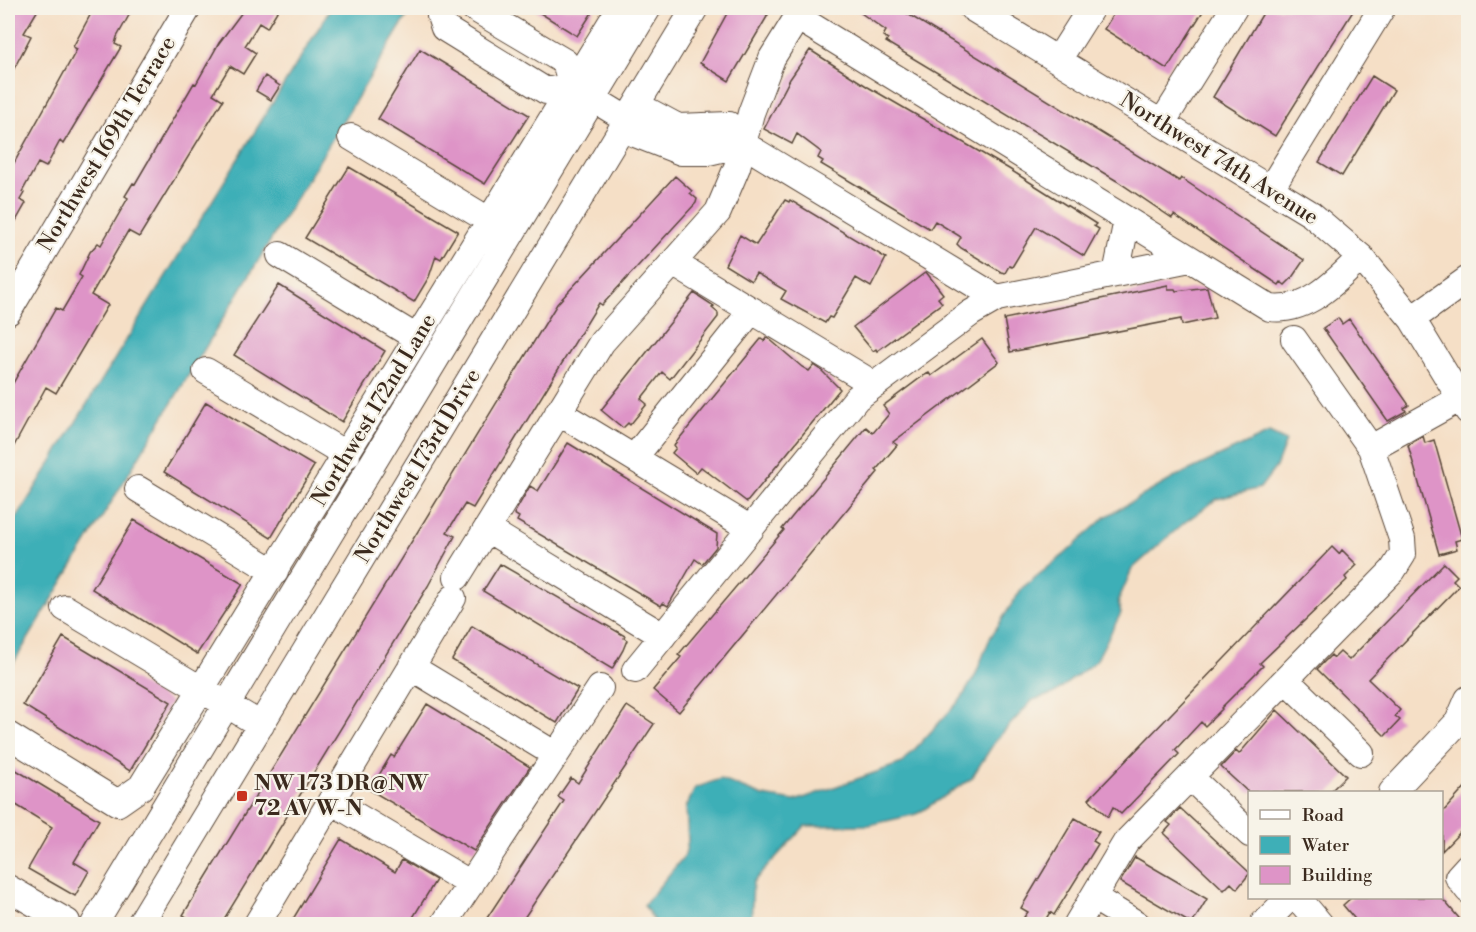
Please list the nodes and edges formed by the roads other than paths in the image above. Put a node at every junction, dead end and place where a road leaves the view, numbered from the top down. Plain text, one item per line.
1 (188, 8) edge
2 (445, 8) edge
3 (474, 8) edge
4 (620, 8) edge
5 (648, 8) edge
6 (695, 8) edge
7 (972, 8) edge
8 (1091, 8) edge
9 (1234, 8) edge
10 (1382, 8) edge
11 (800, 12) edge
12 (1058, 60) junction
13 (572, 86) junction
14 (594, 98) junction
15 (628, 120) junction
16 (1162, 123) junction
17 (351, 137) dead end
18 (743, 144) junction
19 (1271, 188) junction
20 (1127, 220) junction
21 (490, 221) junction
22 (280, 255) dead end
23 (1361, 257) junction
24 (1190, 259) junction
25 (674, 263) junction
26 (1116, 274) junction
27 (1468, 279) edge
28 (997, 298) junction
29 (752, 310) junction
30 (8, 312) edge
31 (1412, 319) junction
32 (417, 338) junction
33 (1294, 339) dead end
34 (206, 371) dead end
35 (875, 385) junction
36 (1465, 405) edge
37 (558, 412) junction
38 (1371, 448) junction
39 (347, 454) junction
40 (634, 458) junction
41 (138, 489) dead end
42 (486, 529) junction
43 (751, 529) junction
44 (275, 572) junction
45 (65, 608) dead end
46 (663, 636) junction
47 (411, 667) junction
48 (635, 670) dead end
49 (1286, 680) junction
50 (600, 688) dead end
51 (200, 689) junction
52 (1468, 699) edge
53 (227, 704) junction
54 (261, 725) junction
55 (8, 735) edge
56 (1361, 753) dead end
57 (556, 755) junction
58 (1190, 777) junction
59 (1393, 791) edge
60 (331, 801) junction
61 (1248, 832) edge
62 (1468, 866) edge
63 (471, 884) junction
64 (8, 888) edge
65 (1468, 890) edge
66 (1093, 897) junction
67 (1287, 899) edge
68 (1300, 899) edge
69 (107, 902) junction
70 (67, 922) dead end
71 (143, 923) edge
72 (94, 924) edge
73 (257, 924) edge
74 (444, 924) edge
75 (1077, 924) edge
76 (1137, 924) edge
77 (1263, 924) edge
78 (1320, 924) edge

1 - 30 street, Northwest 169th Terrace
2 - 13 street
3 - 13 street
4 - 13 street, Northwest 172nd Lane
5 - 14 street, Northwest 173rd Drive
6 - 15 street, Northwest 173rd Drive
7 - 12 street, Northwest 74th Avenue
8 - 12 street
9 - 16 street
10 - 19 street
11 - 18 street
11 - 20 street
12 - 16 street, Northwest 74th Avenue
13 - 14 street
13 - 21 street, Northwest 172nd Lane
14 - 15 street
14 - 53 street, Northwest 173rd Drive
15 - 18 street
15 - 54 street, Northwest 173rd Drive
16 - 19 street, Northwest 74th Avenue
17 - 21 street
18 - 25 street
18 - 28 street
19 - 23 street, Northwest 74th Avenue
20 - 24 street
20 - 26 street
21 - 32 street, Northwest 172nd Lane
22 - 32 street
23 - 24 street
23 - 31 street, Northwest 74th Avenue
24 - 26 street
25 - 29 street
25 - 37 street
26 - 28 street
27 - 31 street
28 - 35 street
29 - 35 street
29 - 40 street
31 - 36 street, Northwest 74th Avenue
32 - 39 street, Northwest 172nd Lane
33 - 38 street
34 - 39 street
35 - 43 street
36 - 38 street
37 - 40 street
37 - 42 street
38 - 49 street
39 - 44 street, Northwest 172nd Lane
40 - 43 street
41 - 44 street
42 - 46 street
42 - 47 street
43 - 46 street
44 - 51 street, Northwest 172nd Lane
45 - 51 street
46 - 48 street
47 - 57 street
47 - 60 street
49 - 56 street
49 - 58 street
50 - 57 street
51 - 53 street
51 - 55 street, Northwest 172nd Lane
52 - 59 street
53 - 54 street
53 - 69 street, Northwest 173rd Drive
54 - 71 street, Northwest 173rd Drive
57 - 63 street
58 - 61 street
58 - 66 street
60 - 63 street
60 - 73 street
62 - 65 street
63 - 74 street
64 - 70 street
66 - 75 street
66 - 76 street
67 - 77 street
68 - 78 street
69 - 71 street
69 - 72 street, Northwest 173rd Drive

